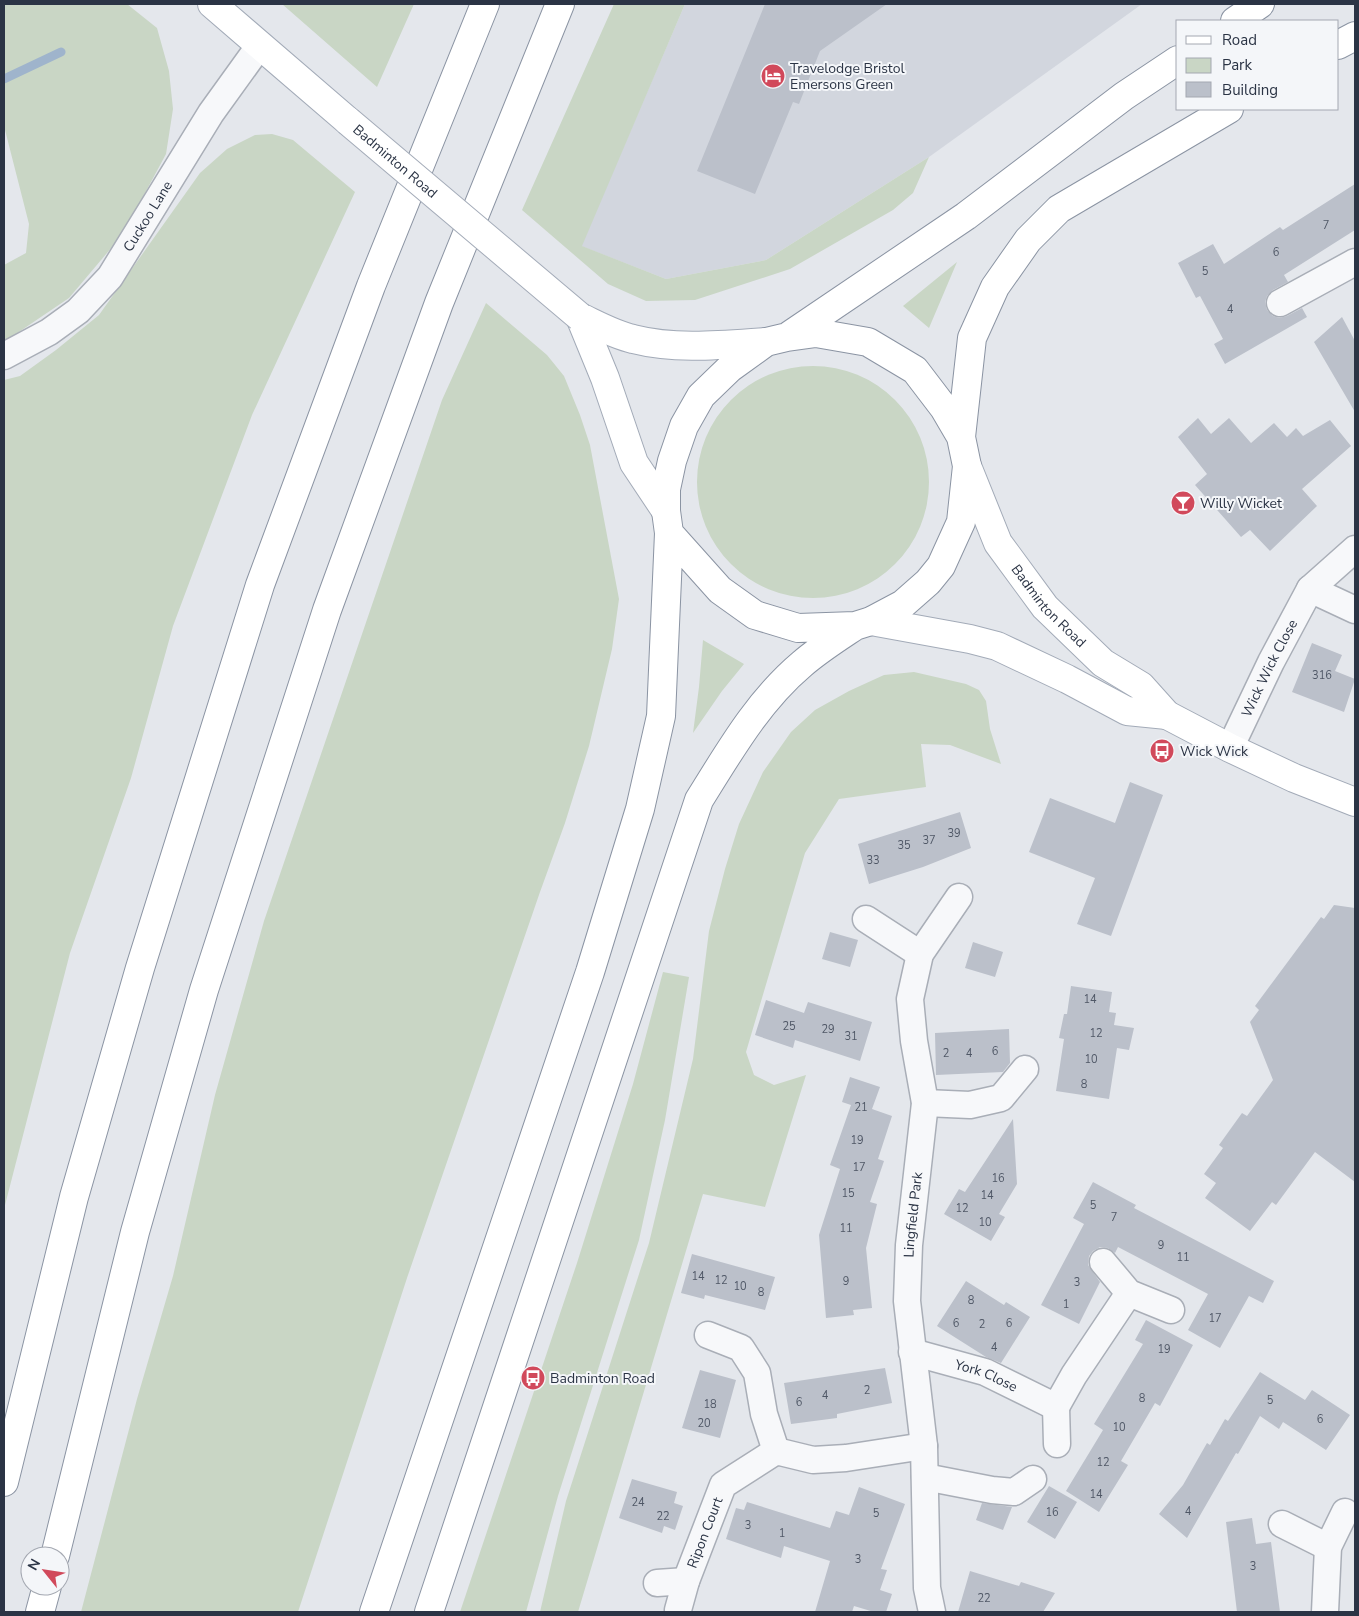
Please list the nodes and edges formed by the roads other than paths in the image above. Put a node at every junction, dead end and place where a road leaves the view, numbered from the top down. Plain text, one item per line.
1 (212, 4) edge
2 (485, 4) edge
3 (560, 4) edge
4 (1260, 4) edge
5 (1236, 20) edge
6 (1355, 36) edge
7 (1339, 44) edge
8 (260, 45) junction
9 (1176, 61) edge
10 (1227, 110) edge
11 (1353, 269) edge
12 (1280, 303) dead end
13 (580, 317) junction
14 (776, 339) junction
15 (4, 356) edge
16 (961, 437) junction
17 (967, 466) junction
18 (668, 522) junction
19 (1355, 549) edge
20 (1310, 589) junction
21 (1355, 610) edge
22 (863, 624) junction
23 (1168, 715) junction
24 (1230, 748) junction
25 (1355, 802) edge
26 (959, 897) dead end
27 (866, 919) dead end
28 (920, 954) junction
29 (1024, 1069) dead end
30 (925, 1103) junction
31 (1103, 1262) dead end
32 (1129, 1293) junction
33 (1171, 1310) dead end
34 (708, 1335) dead end
35 (912, 1352) junction
36 (1056, 1407) junction
37 (1057, 1444) dead end
38 (924, 1446) junction
39 (776, 1451) junction
40 (925, 1477) junction
41 (1033, 1479) dead end
42 (4, 1482) edge
43 (1345, 1512) dead end
44 (1282, 1524) dead end
45 (57, 1546) edge
46 (1328, 1547) junction
47 (686, 1581) junction
48 (657, 1583) dead end
49 (44, 1596) edge
50 (678, 1610) dead end
51 (40, 1612) edge
52 (374, 1612) edge
53 (429, 1612) edge
54 (932, 1612) edge
55 (1325, 1612) edge

1 - 8 main road, Badminton Road
2 - 42 main road
3 - 45 main road
4 - 5 main road
6 - 7 main road
8 - 13 main road, Badminton Road, bridge
8 - 15 street, Cuckoo Lane
9 - 14 main road
10 - 16 main road
11 - 12 street
13 - 14 main road, Badminton Road
13 - 18 main road, Badminton Road
14 - 16 main road, Badminton Road
14 - 18 main road
16 - 17 main road
17 - 22 main road
17 - 23 main road, Badminton Road
18 - 22 main road, Badminton Road
18 - 52 main road
19 - 20 street, Wick Wick Close
20 - 21 street
20 - 24 street, Wick Wick Close
22 - 23 main road, Badminton Road
22 - 53 main road
23 - 24 main road, Badminton Road
24 - 25 main road, Badminton Road
26 - 28 street, Lingfield Park
27 - 28 street
28 - 30 street, Lingfield Park
29 - 30 street
30 - 35 street, Lingfield Park
31 - 32 street
32 - 33 street
32 - 36 street
34 - 39 street
35 - 36 street, York Close
35 - 38 street, Lingfield Park
36 - 37 street
38 - 39 street
38 - 40 street, Lingfield Park
39 - 47 street, Ripon Court
40 - 41 street
40 - 54 street, Lingfield Park
43 - 46 street
44 - 46 street
46 - 55 street
47 - 48 street, Ripon Court
47 - 50 street, Ripon Court
49 - 51 main road

